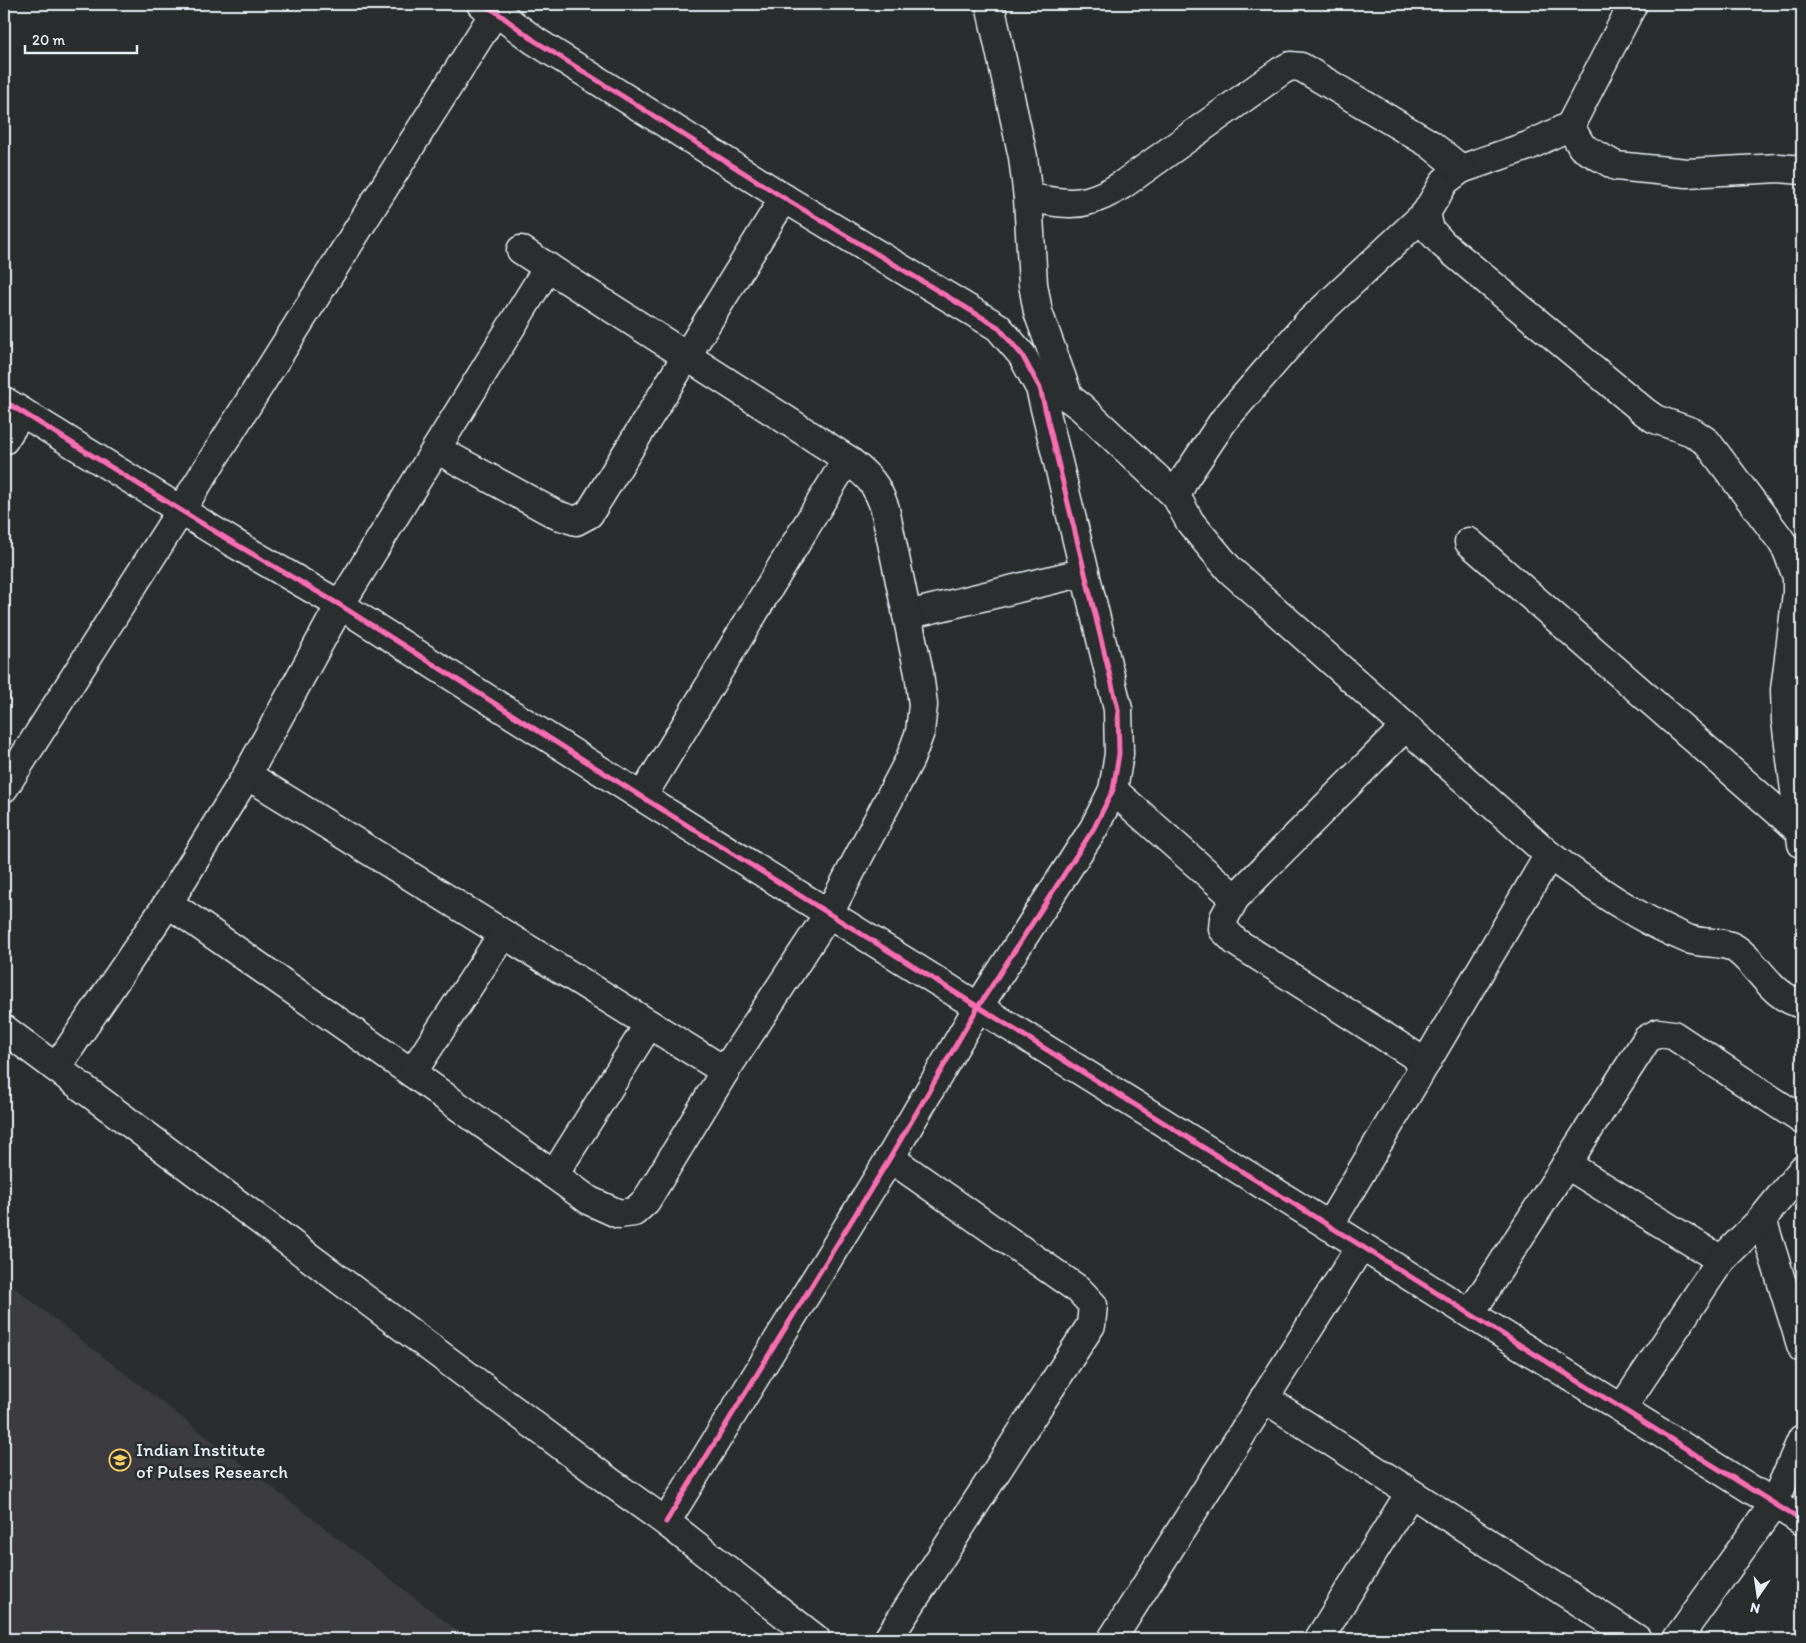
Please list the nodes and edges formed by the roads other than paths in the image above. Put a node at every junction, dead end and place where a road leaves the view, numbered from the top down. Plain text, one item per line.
1 (990, 4) edge
2 (1633, 4) edge
3 (492, 6) edge
4 (1570, 126) junction
5 (1461, 169) junction
6 (1802, 170) edge
7 (784, 198) junction
8 (1028, 198) junction
9 (1426, 213) junction
10 (521, 250) dead end
11 (548, 267) junction
12 (687, 356) junction
13 (1040, 388) junction
14 (1069, 398) junction
15 (13, 406) edge
16 (4, 440) edge
17 (436, 449) junction
18 (848, 459) junction
19 (1176, 496) junction
20 (181, 510) junction
21 (1469, 542) dead end
22 (1085, 572) junction
23 (340, 605) junction
24 (907, 616) junction
25 (1405, 727) junction
26 (1797, 760) edge
27 (247, 775) junction
28 (4, 788) edge
29 (1112, 790) junction
30 (642, 797) junction
31 (1801, 837) edge
32 (1548, 856) junction
33 (1235, 898) junction
34 (168, 904) junction
35 (829, 914) junction
36 (503, 934) junction
37 (1802, 1004) edge
38 (978, 1007) junction
39 (649, 1024) junction
40 (4, 1029) edge
41 (1426, 1063) junction
42 (56, 1068) junction
43 (725, 1071) junction
44 (412, 1073) junction
45 (1802, 1120) edge
46 (890, 1158) junction
47 (1566, 1164) junction
48 (1802, 1170) edge
49 (554, 1175) junction
50 (1762, 1219) junction
51 (1329, 1226) junction
52 (1361, 1246) junction
53 (1721, 1260) junction
54 (1470, 1314) junction
55 (1802, 1348) edge
56 (1264, 1398) junction
57 (1622, 1408) junction
58 (1802, 1440) edge
59 (1410, 1493) junction
60 (1774, 1504) junction
61 (1802, 1521) edge
62 (666, 1522) junction
63 (816, 1639) edge
64 (888, 1639) edge
65 (1112, 1639) edge
66 (1319, 1639) edge
67 (1637, 1639) edge
68 (1677, 1639) edge

1 - 8 street
2 - 4 street
3 - 7 street
3 - 20 street
4 - 5 street
4 - 6 street
5 - 8 street
5 - 9 street
7 - 12 street
7 - 13 street
8 - 14 street
9 - 19 street
9 - 26 street
10 - 11 street
11 - 12 street
11 - 17 street
12 - 17 street
12 - 18 street
13 - 14 street
13 - 22 street
14 - 19 street
15 - 16 street
15 - 20 street
17 - 23 street
18 - 24 street
18 - 30 street
19 - 25 street
20 - 23 street
20 - 28 street
21 - 31 street
22 - 24 street
22 - 29 street
23 - 27 street
23 - 30 street
24 - 35 street
25 - 32 street
25 - 33 street
26 - 31 street
27 - 34 street
27 - 36 street
29 - 33 street
29 - 38 street
30 - 35 street
32 - 37 street
32 - 41 street
33 - 41 street
34 - 42 street
34 - 44 street
35 - 38 street
35 - 43 street
36 - 39 street
36 - 44 street
38 - 46 street
38 - 51 street
39 - 43 street
39 - 49 street
40 - 42 street
41 - 51 street
42 - 62 street
43 - 49 street
44 - 49 street
45 - 47 street
46 - 62 street
46 - 64 street
47 - 53 street
47 - 54 street
48 - 50 street
50 - 53 street
50 - 55 street
51 - 52 street
52 - 54 street
52 - 56 street
53 - 57 street
54 - 57 street
56 - 59 street
56 - 65 street
57 - 60 street
58 - 60 street
59 - 66 street
59 - 67 street
60 - 61 street
60 - 68 street
62 - 63 street

